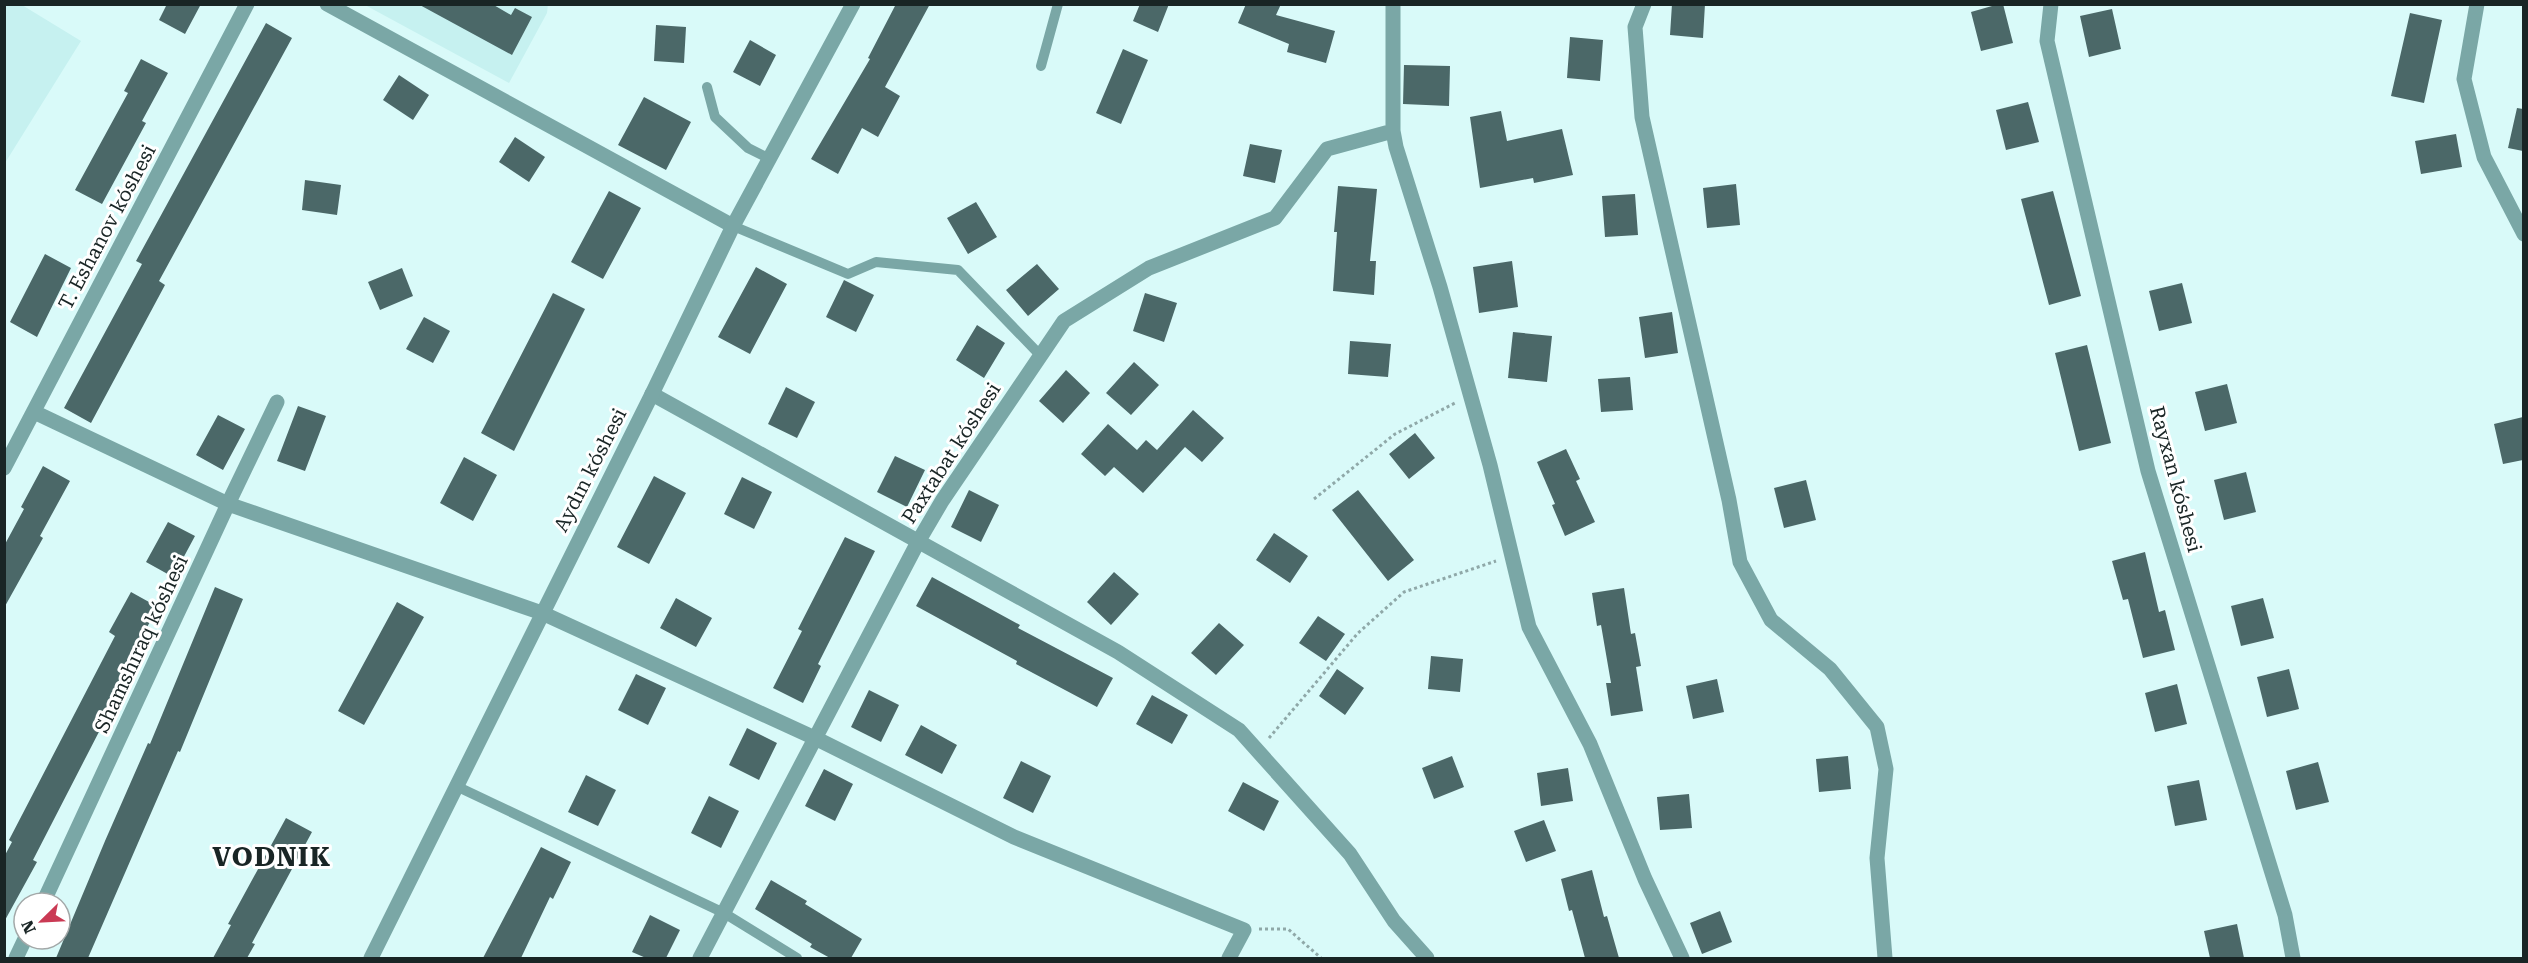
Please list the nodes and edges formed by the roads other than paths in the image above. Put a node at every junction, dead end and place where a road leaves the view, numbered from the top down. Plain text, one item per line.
1 (247, 4) edge
2 (327, 4) edge
3 (852, 4) edge
4 (1058, 4) edge
5 (1393, 4) edge
6 (1644, 4) edge
7 (2051, 4) edge
8 (2477, 4) edge
9 (1041, 66) dead end
10 (707, 87) dead end
11 (1393, 131) junction
12 (768, 158) junction
13 (733, 226) junction
14 (2523, 234) edge
15 (1040, 355) junction
16 (652, 394) junction
17 (277, 402) dead end
18 (34, 411) junction
19 (4, 468) edge
20 (228, 504) junction
21 (918, 542) junction
22 (542, 613) junction
23 (817, 739) junction
24 (456, 786) junction
25 (49, 891) edge
26 (724, 913) junction
27 (371, 958) edge
28 (700, 958) edge
29 (796, 958) edge
30 (1229, 958) edge
31 (1427, 958) edge
32 (1682, 958) edge
33 (1885, 958) edge
34 (2293, 958) edge

1 - 18 street, T. Eshanov kóshesi
2 - 13 street
3 - 12 street, Aydın kóshesi
4 - 9 lane
5 - 11 street
6 - 33 street
7 - 34 street, Rayxan kóshesi
8 - 14 street
10 - 12 lane
11 - 15 street, Paxtabat kóshesi
11 - 32 street
12 - 13 street, Aydın kóshesi
13 - 15 lane
13 - 16 street, Aydın kóshesi
15 - 21 street, Paxtabat kóshesi
16 - 21 street
16 - 22 street, Aydın kóshesi
17 - 20 street, Shamshıraq kóshesi
18 - 19 street, T. Eshanov kóshesi
18 - 20 street
20 - 22 street
20 - 25 street, Shamshıraq kóshesi
21 - 23 street, Paxtabat kóshesi
21 - 31 street
22 - 23 street
22 - 24 street, Aydın kóshesi
23 - 26 street, Paxtabat kóshesi
23 - 30 street
24 - 26 lane
24 - 27 street, Aydın kóshesi
26 - 28 street, Paxtabat kóshesi
26 - 29 lane

